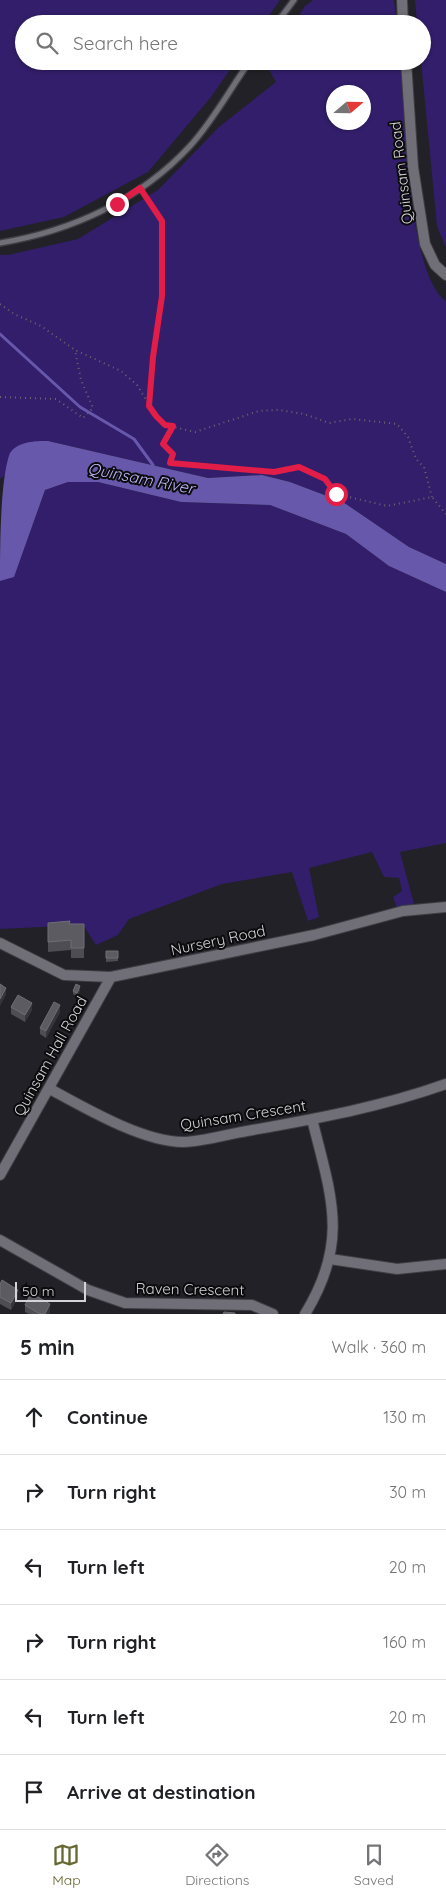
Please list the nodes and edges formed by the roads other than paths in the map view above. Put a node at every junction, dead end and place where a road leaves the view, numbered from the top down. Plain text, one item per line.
1 (294, 0) edge
2 (402, 0) edge
3 (283, 15) edge
4 (403, 15) edge
5 (244, 70) edge
6 (407, 70) edge
7 (0, 243) edge
8 (446, 275) edge
9 (446, 907) edge
10 (0, 943) edge
11 (111, 977) junction
12 (446, 1084) edge
13 (50, 1089) junction
14 (312, 1119) junction
15 (0, 1175) edge
16 (0, 1240) edge
17 (330, 1259) junction
18 (446, 1264) edge
19 (273, 1314) edge
20 (305, 1314) edge

1 - 3 lane
2 - 4 street
5 - 7 lane
6 - 8 street, Quinsam Road
9 - 11 street, Nursery Road
10 - 11 street, Nursery Road
11 - 13 street, Quinsam Hall Road
12 - 14 street, Quinsam Crescent
13 - 14 street, Quinsam Crescent
13 - 15 street, Quinsam Hall Road
14 - 17 street
16 - 19 street, Raven Crescent
17 - 18 street
17 - 20 street

